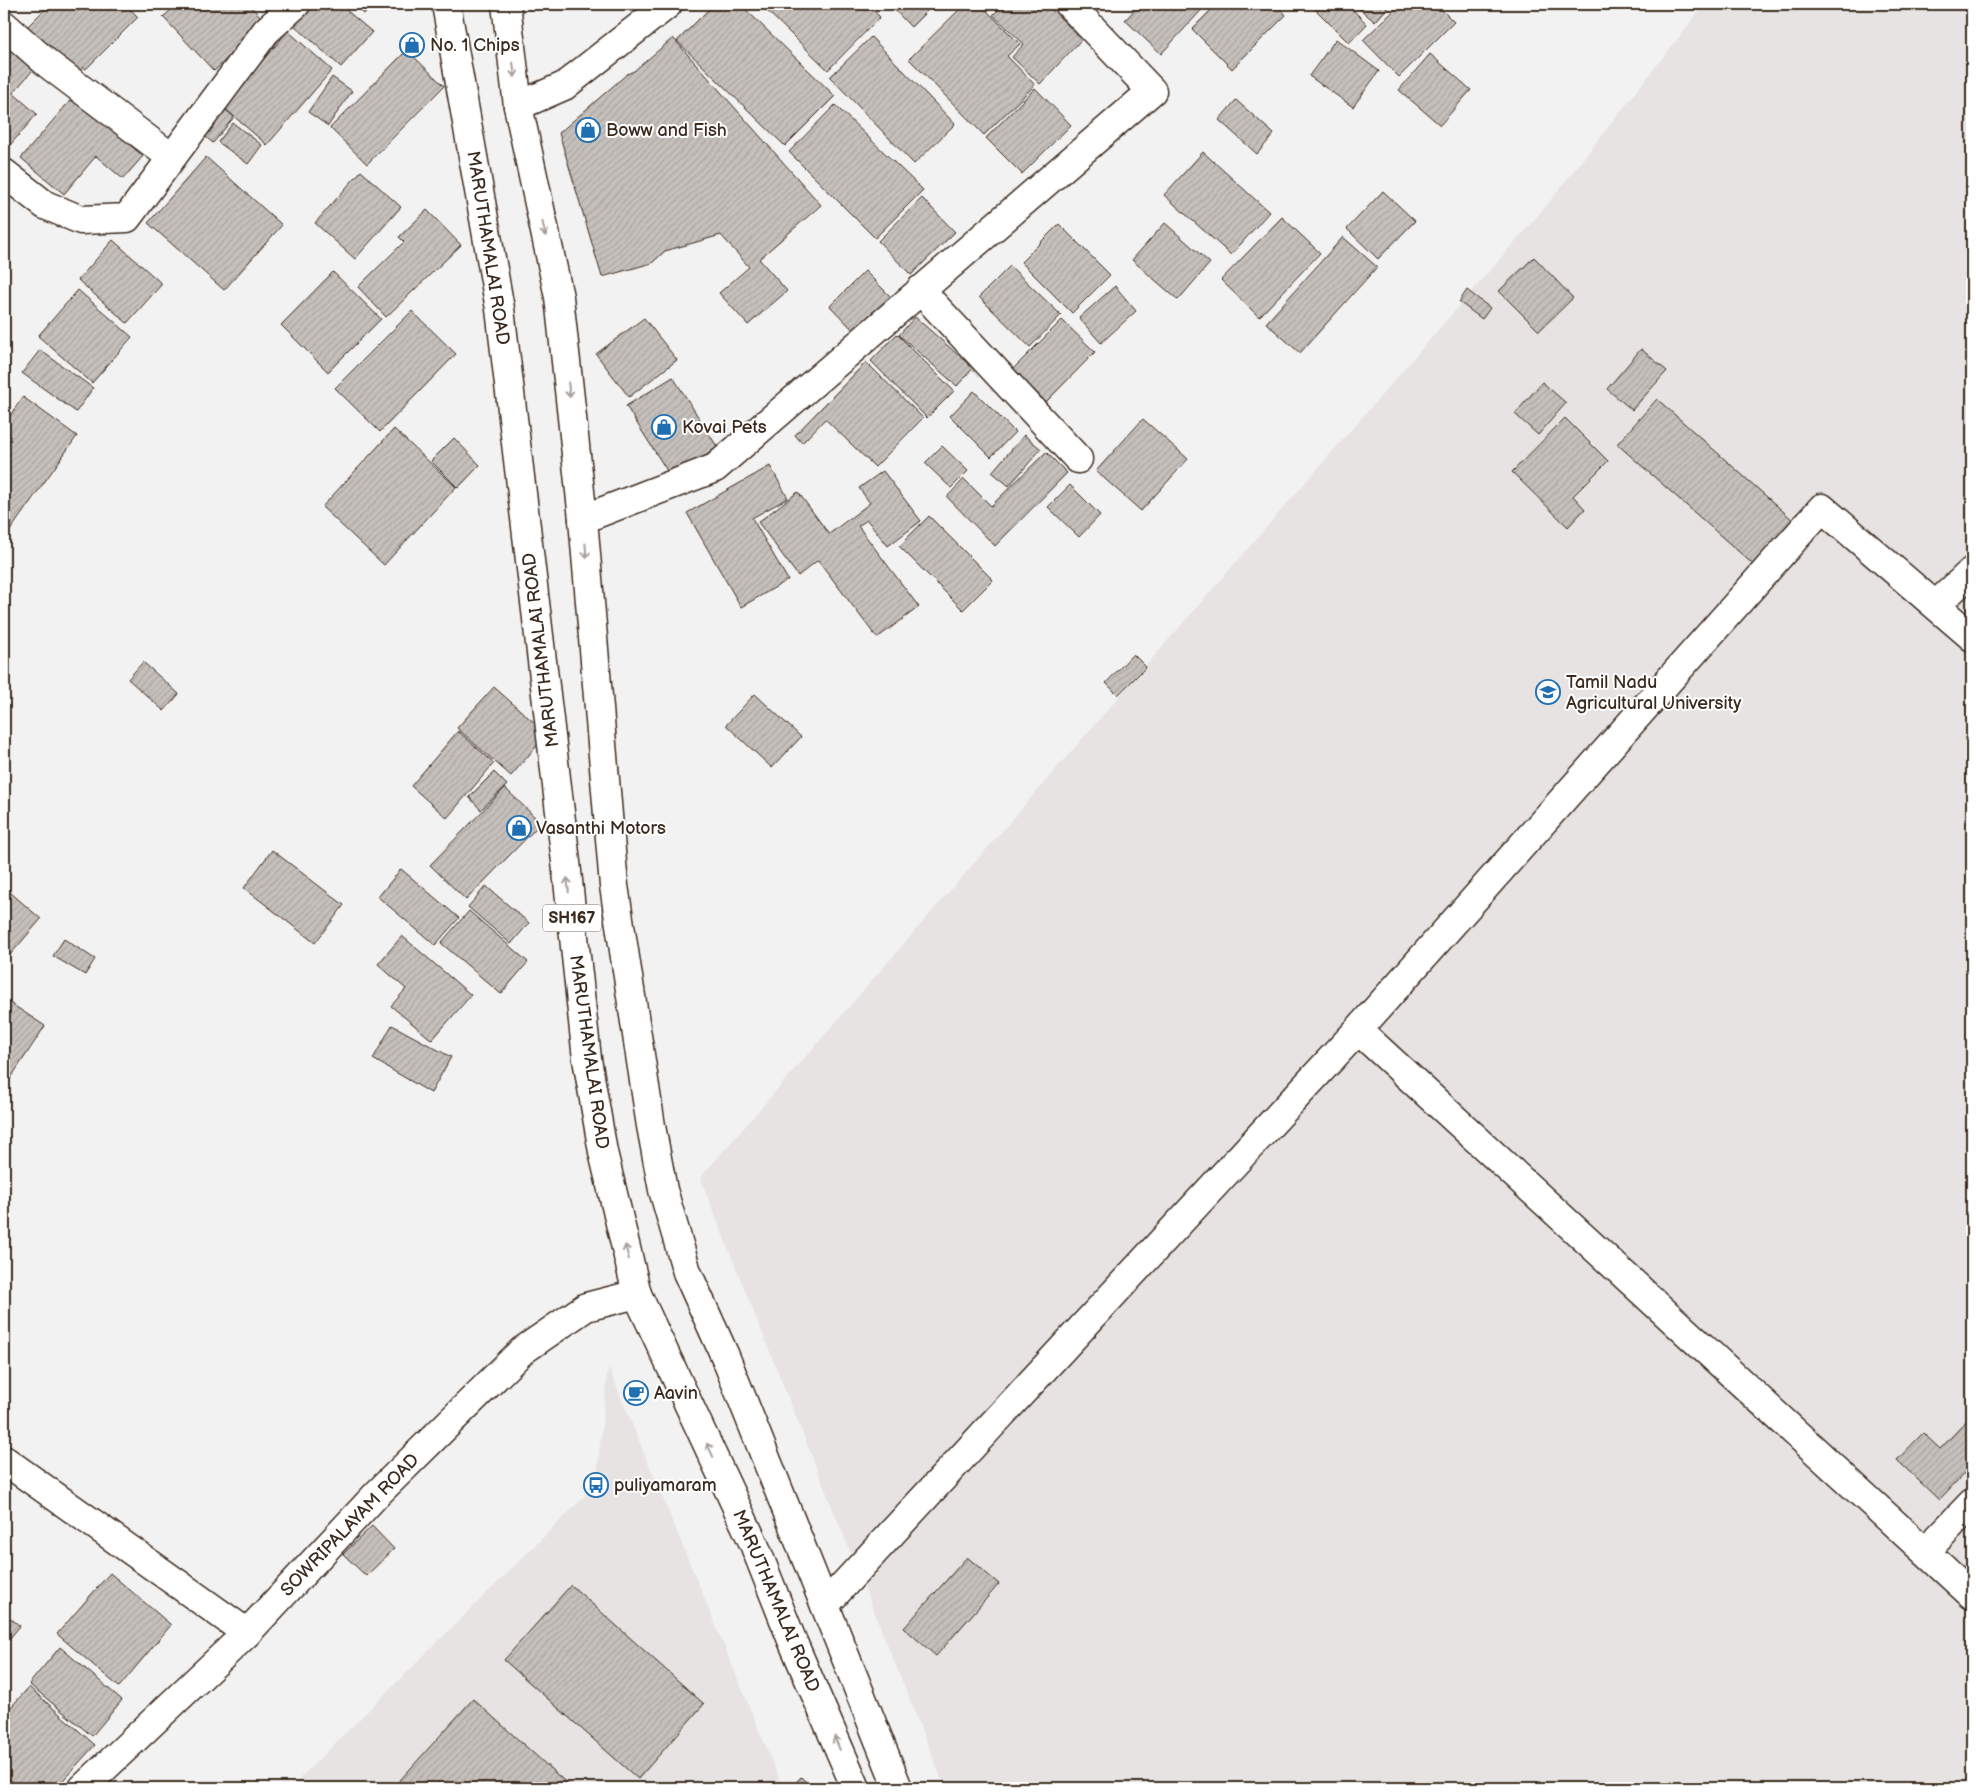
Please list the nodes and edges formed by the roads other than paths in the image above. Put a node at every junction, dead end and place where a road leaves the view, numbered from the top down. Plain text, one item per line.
1 (296, 4) edge
2 (446, 4) edge
3 (506, 4) edge
4 (668, 4) edge
5 (1069, 4) edge
6 (4, 25) edge
7 (518, 106) junction
8 (171, 157) junction
9 (4, 173) edge
10 (920, 290) junction
11 (1078, 459) dead end
12 (583, 519) junction
13 (1972, 571) edge
14 (1936, 605) junction
15 (1972, 637) edge
16 (1358, 1030) junction
17 (637, 1294) junction
18 (4, 1460) edge
19 (1972, 1503) edge
20 (1925, 1552) junction
21 (1972, 1595) edge
22 (825, 1605) junction
23 (247, 1633) junction
24 (82, 1788) edge
25 (856, 1788) edge
26 (898, 1788) edge

1 - 8 street
17 -> 2 street, MARUTHAMALAI ROAD / SH167
3 -> 7 street, SH167
4 - 7 street
5 - 10 street
6 - 8 street
7 -> 12 street, SH167
8 - 9 street
10 - 11 street
10 - 12 street
12 -> 22 street, SH167
13 - 14 street
14 - 15 street
14 - 16 street
16 - 20 street
16 - 22 street
17 - 23 street, SOWRIPALAYAM ROAD
25 -> 17 street, MARUTHAMALAI ROAD / SH167
18 - 23 street
19 - 20 street
20 - 21 street
22 - 26 street, SH167
23 - 24 street, SOWRIPALAYAM ROAD

